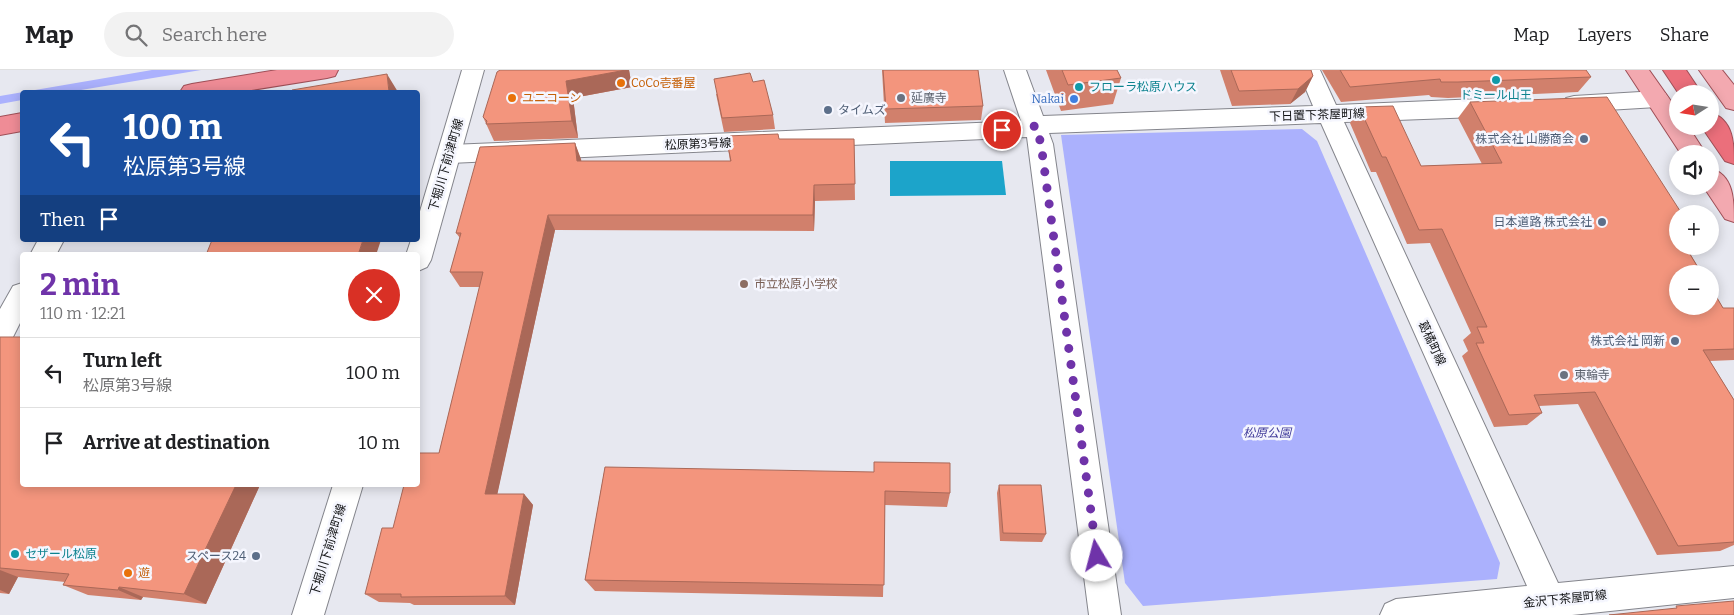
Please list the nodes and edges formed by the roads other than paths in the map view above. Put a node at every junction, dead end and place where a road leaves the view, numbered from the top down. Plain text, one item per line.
1 (327, 70) edge
2 (473, 70) edge
3 (1015, 70) edge
4 (1309, 70) edge
5 (1637, 70) edge
6 (1674, 70) edge
7 (1710, 70) edge
8 (1689, 85) edge
9 (204, 90) edge
10 (1657, 99) junction
11 (1734, 102) edge
12 (1556, 104) edge
13 (1528, 106) edge
14 (1328, 114) junction
15 (20, 122) edge
16 (0, 126) edge
17 (1036, 126) junction
18 (1719, 134) edge
19 (1688, 145) edge
20 (450, 154) junction
21 (1734, 155) edge
22 (1719, 190) edge
23 (1734, 212) edge
24 (420, 253) edge
25 (20, 298) edge
26 (0, 335) edge
27 (347, 487) edge
28 (1734, 582) edge
29 (1553, 608) edge
30 (308, 615) edge
31 (1105, 615) edge
32 (1396, 615) edge

1 - 9 highway
2 - 20 street, 下堀川下前津町線
3 - 17 street
4 - 14 street, 葛橘町線
5 - 10 main road
6 - 8 highway
7 - 11 main road
10 - 12 street
10 - 19 main road
13 - 14 street, 下日置下茶屋町線
14 - 17 street, 下日置下茶屋町線
14 - 29 street, 葛橘町線
15 - 16 highway
17 - 20 street, 松原第3号線
17 - 31 street
18 - 21 highway
20 - 24 street, 下堀川下前津町線
22 - 23 main road
25 - 26 street
27 - 30 street, 下堀川下前津町線
28 - 29 street, 金沢下茶屋町線
29 - 32 street, 金沢下茶屋町線

